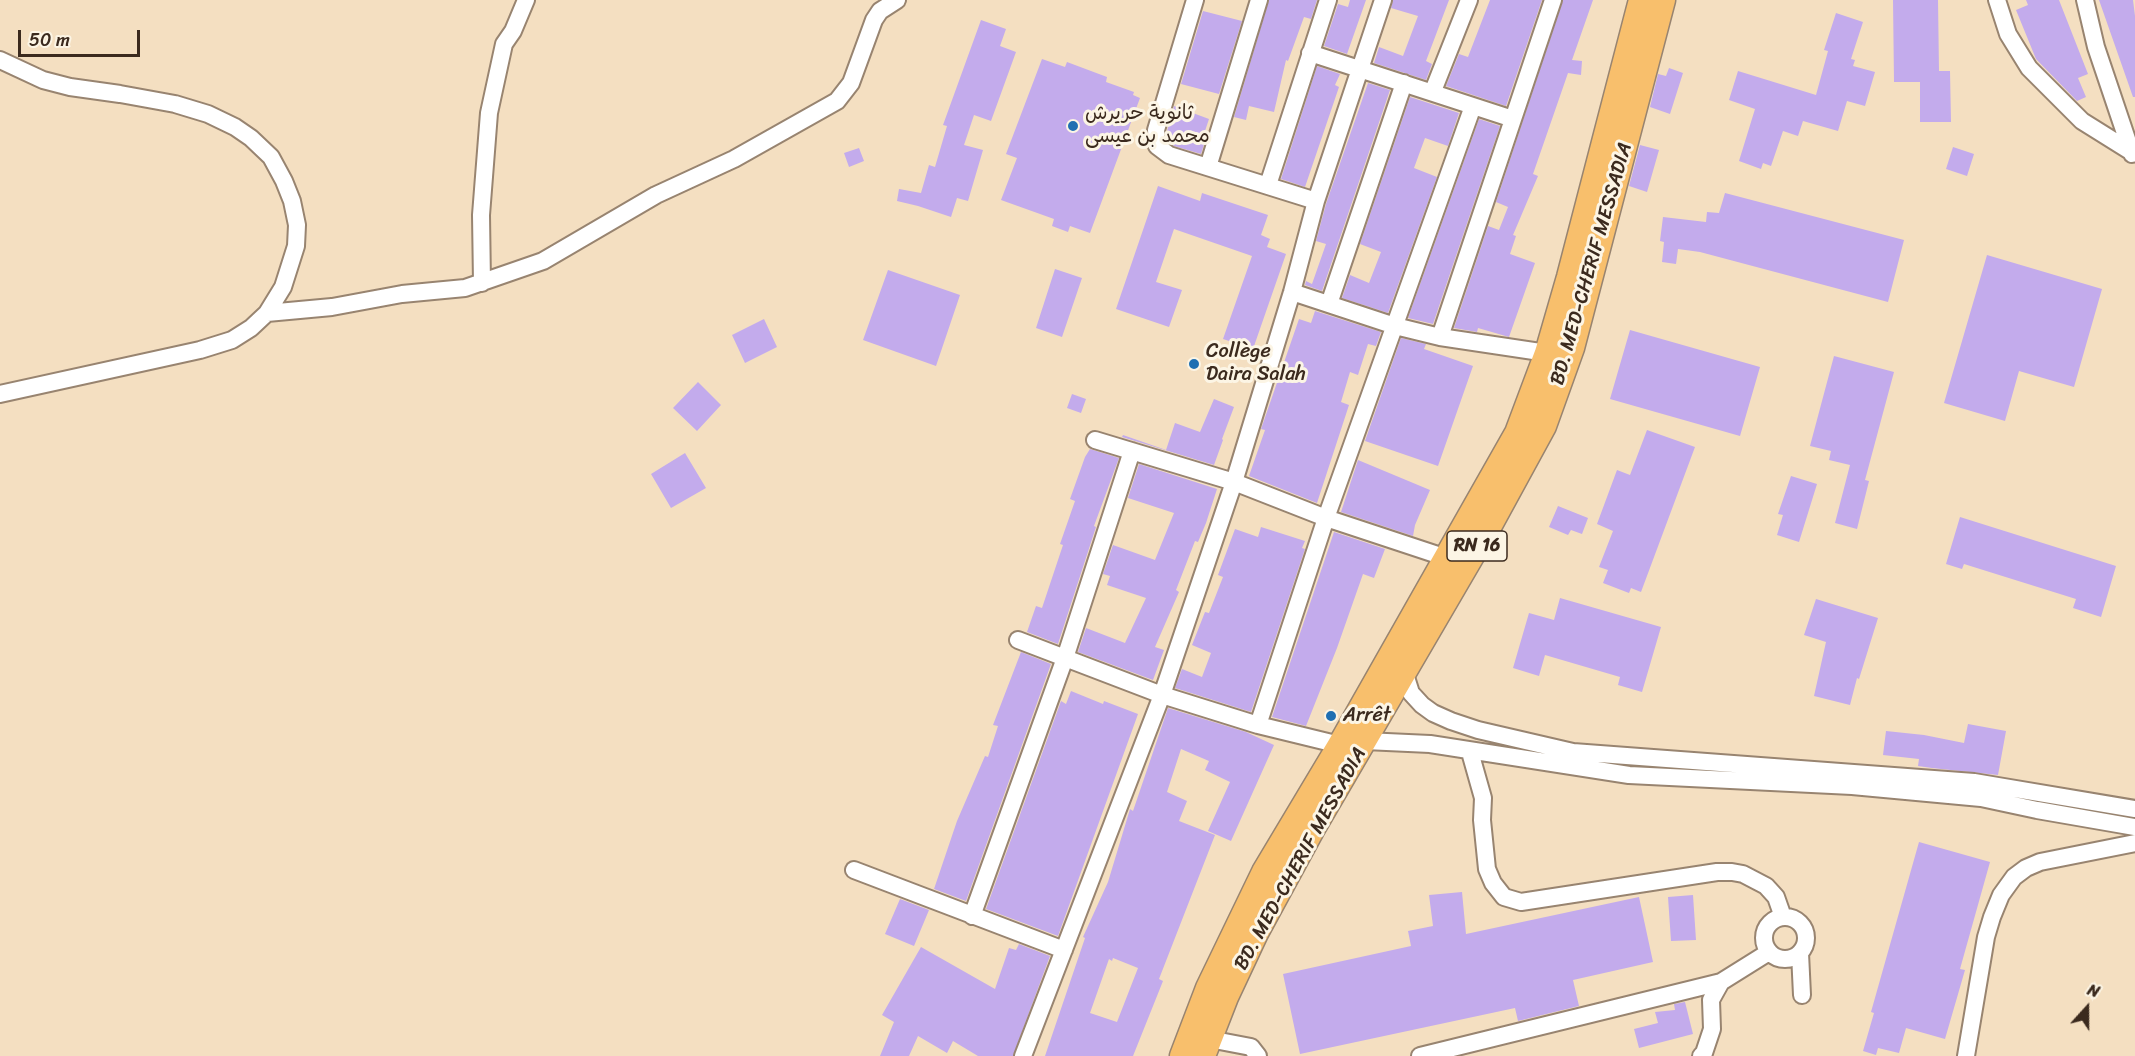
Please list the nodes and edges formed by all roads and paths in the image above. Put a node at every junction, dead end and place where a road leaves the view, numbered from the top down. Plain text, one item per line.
1 (526, 0) edge
2 (897, 0) edge
3 (1195, 0) edge
4 (1259, 0) edge
5 (1328, 0) edge
6 (1383, 0) edge
7 (1469, 0) edge
8 (1553, 0) edge
9 (1641, 0) edge
10 (1663, 0) edge
11 (1997, 0) edge
12 (2085, 0) edge
13 (1310, 53) junction
14 (0, 60) edge
15 (1362, 69) junction
16 (1404, 83) junction
17 (1432, 91) junction
18 (1473, 106) junction
19 (1512, 119) junction
20 (2132, 156) edge
21 (1208, 167) junction
22 (1268, 185) junction
23 (1316, 201) junction
24 (482, 283) junction
25 (1292, 292) junction
26 (1329, 304) junction
27 (267, 314) junction
28 (1395, 326) junction
29 (1440, 337) junction
30 (1547, 354) junction
31 (0, 394) edge
32 (1095, 440) dead end
33 (1132, 451) junction
34 (1234, 483) junction
35 (1326, 518) junction
36 (1447, 558) junction
37 (1018, 640) dead end
38 (1065, 658) junction
39 (1404, 671) junction
40 (1161, 695) junction
41 (1258, 725) junction
42 (1355, 746) junction
43 (1470, 752) junction
44 (2039, 802) junction
45 (2135, 809) edge
46 (2135, 826) edge
47 (2135, 843) edge
48 (854, 870) dead end
49 (972, 916) junction
50 (1783, 917) junction
51 (1064, 950) junction
52 (1769, 952) junction
53 (1800, 953) junction
54 (1721, 982) junction
55 (1802, 995) dead end
56 (1206, 1048) edge
57 (1023, 1056) edge
58 (1182, 1056) edge
59 (1258, 1056) edge
60 (1420, 1056) edge
61 (1701, 1056) edge
62 (1966, 1056) edge

1 - 24 street
2 - 24 street
3 - 21 street
4 - 21 street
5 - 13 street
6 - 15 street
7 - 17 street
8 - 19 street
9 - 30 highway, BD. MED-CHERIF MESSADIA / RN 16
10 - 39 highway, BD. MED-CHERIF MESSADIA / RN 16
11 - 20 street
12 - 20 street
13 - 15 street
13 - 22 street
14 - 27 street
15 - 16 street
15 - 23 street
16 - 17 street
16 - 26 street
17 - 18 street
18 - 19 street
18 - 28 street
19 - 29 street
21 - 22 street
22 - 23 street
23 - 25 street
24 - 27 street
25 - 26 street
25 - 34 street
26 - 28 street
27 - 31 street
28 - 29 street
28 - 35 street
29 - 30 street
30 - 36 highway, BD. MED-CHERIF MESSADIA / RN 16
32 - 33 street
33 - 34 street
33 - 38 street
34 - 35 street
34 - 40 street
35 - 36 street
35 - 41 street
36 - 42 highway, BD. MED-CHERIF MESSADIA / RN 16
37 - 38 street
38 - 40 street
38 - 49 street
39 - 42 highway, BD. MED-CHERIF MESSADIA / RN 16
39 - 44 street
40 - 41 street
40 - 51 street
41 - 42 street
42 - 43 street
42 - 56 highway, BD. MED-CHERIF MESSADIA / RN 16
42 - 58 highway, BD. MED-CHERIF MESSADIA / RN 16
43 - 44 street
43 - 50 street
44 - 45 street
44 - 46 street
47 - 62 street
48 - 49 street
49 - 51 street
50 - 52 street
50 - 53 street
51 - 57 street
52 - 53 street
52 - 54 street
53 - 55 street
54 - 60 street
54 - 61 street
56 - 59 street

